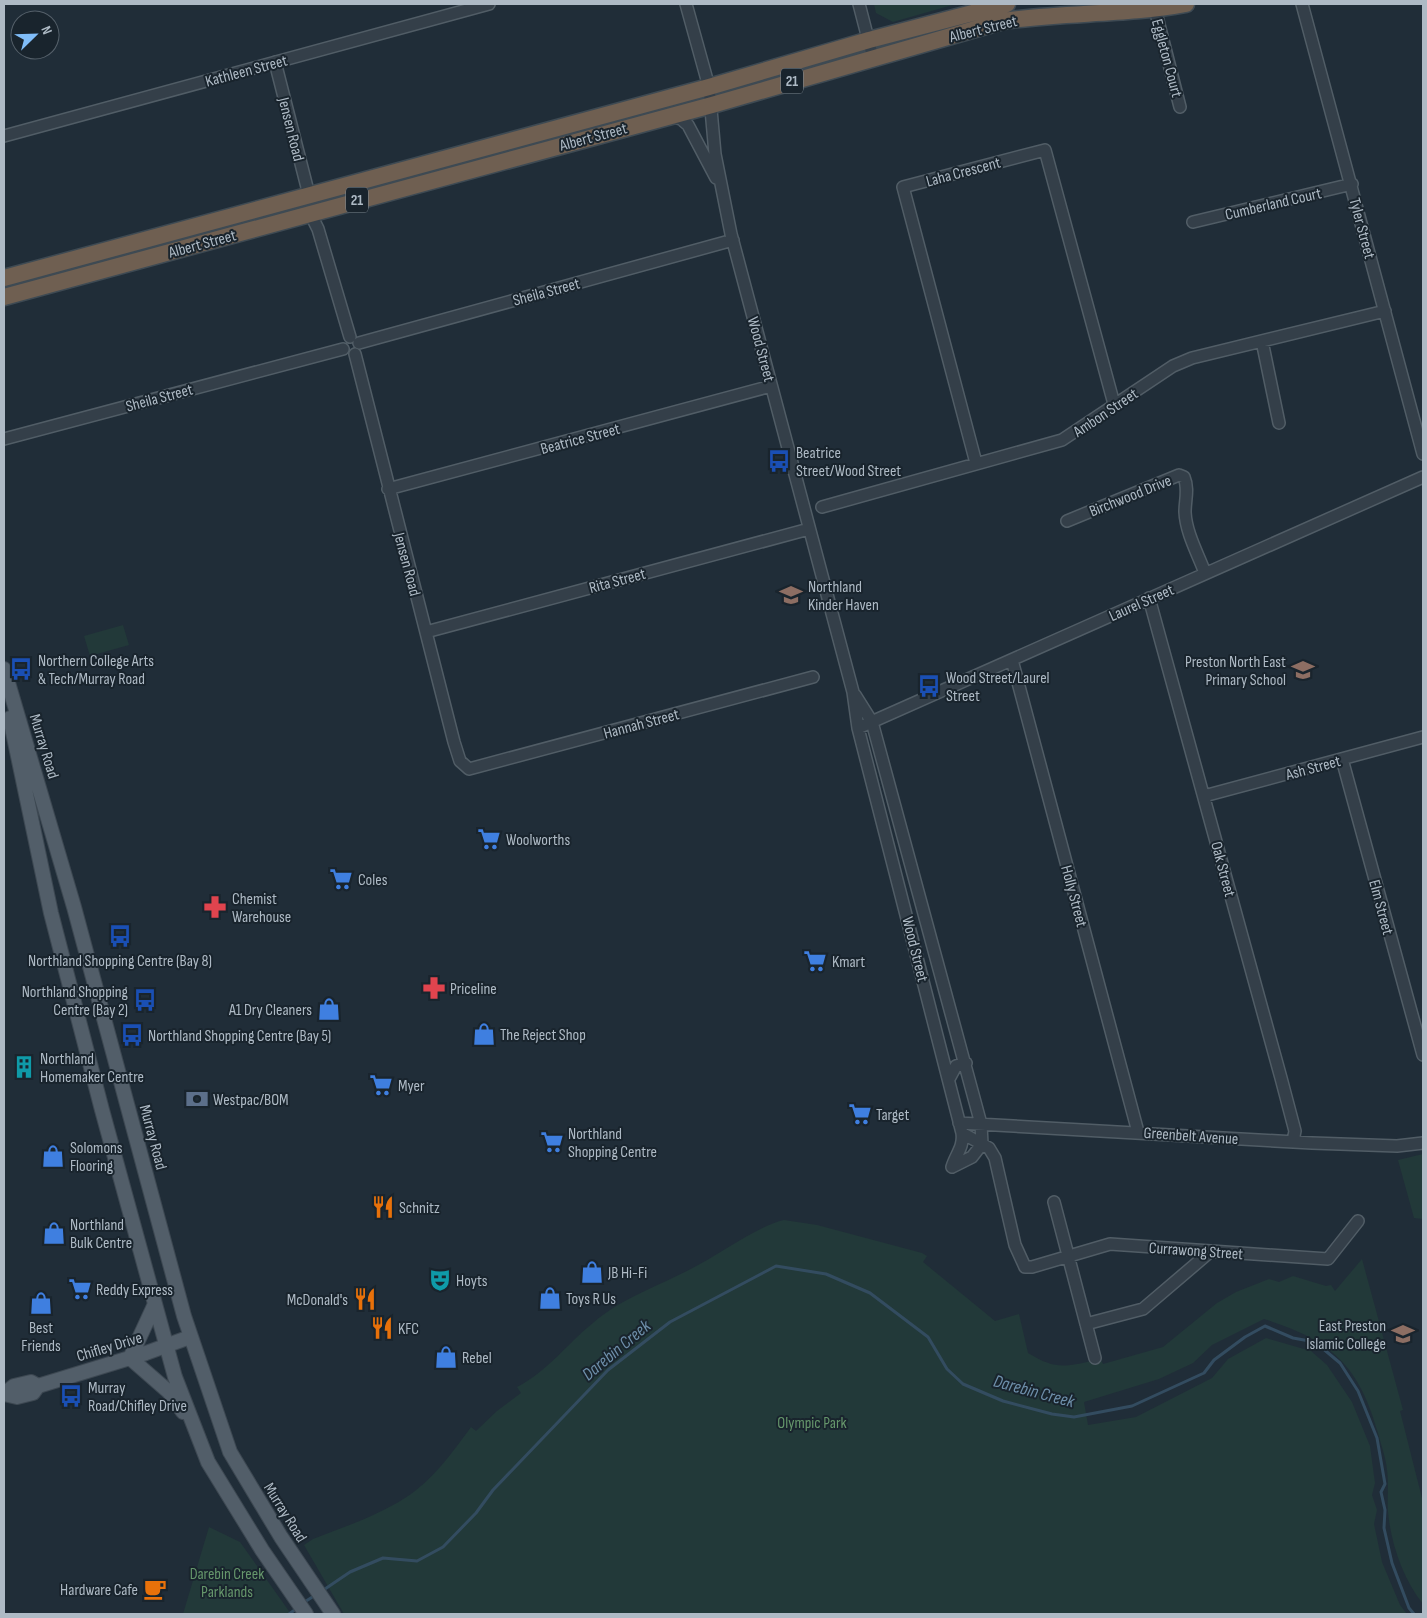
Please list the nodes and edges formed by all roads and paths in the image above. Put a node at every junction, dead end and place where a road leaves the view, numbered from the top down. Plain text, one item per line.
1 (489, 4) edge
2 (686, 4) edge
3 (859, 4) edge
4 (1007, 4) edge
5 (1186, 4) edge
6 (1302, 4) edge
7 (1155, 9) junction
8 (1041, 10) edge
9 (869, 40) junction
10 (873, 58) junction
11 (275, 62) junction
12 (708, 87) junction
13 (712, 105) junction
14 (1180, 107) dead end
15 (666, 116) junction
16 (4, 136) edge
17 (488, 147) junction
18 (492, 163) junction
19 (1352, 184) junction
20 (722, 191) junction
21 (309, 195) junction
22 (310, 213) junction
23 (1193, 222) dead end
24 (733, 240) junction
25 (99, 252) junction
26 (103, 270) junction
27 (4, 278) edge
28 (4, 297) edge
29 (1385, 311) junction
30 (1262, 341) junction
31 (355, 345) junction
32 (772, 386) junction
33 (1114, 404) junction
34 (1279, 422) dead end
35 (4, 439) edge
36 (1423, 454) edge
37 (976, 463) junction
38 (1423, 477) edge
39 (388, 489) junction
40 (822, 507) dead end
41 (1067, 521) dead end
42 (809, 529) junction
43 (1205, 573) junction
44 (1149, 598) junction
45 (426, 632) junction
46 (1012, 660) junction
47 (4, 669) edge
48 (813, 677) dead end
49 (4, 689) edge
50 (853, 692) junction
51 (872, 722) junction
52 (858, 728) junction
53 (1423, 737) edge
54 (1342, 759) junction
55 (469, 769) joint
56 (1204, 796) junction
57 (74, 908) junction
58 (51, 914) junction
59 (1423, 1055) edge
60 (966, 1063) junction
61 (949, 1079) junction
62 (981, 1124) junction
63 (961, 1128) junction
64 (1138, 1132) junction
65 (1293, 1141) junction
66 (1423, 1143) edge
67 (982, 1144) junction
68 (1054, 1202) dead end
69 (1358, 1222) dead end
70 (1212, 1251) junction
71 (1068, 1257) junction
72 (154, 1306) junction
73 (1086, 1324) junction
74 (190, 1337) junction
75 (166, 1346) junction
76 (130, 1358) junction
77 (1095, 1358) dead end
78 (4, 1394) edge
79 (195, 1428) junction
80 (281, 1537) junction
81 (262, 1550) junction
82 (303, 1610) edge
83 (333, 1614) edge

1 - 11 street, Kathleen Street
2 - 12 street, Wood Street
3 - 9 street
4 - 9 highway, Albert Street / 21
5 - 7 highway, Albert Street / 21
6 - 19 street, Tyler Street
7 - 8 highway, Albert Street / 21
7 - 14 street, Eggleton Court
8 - 10 highway, Albert Street / 21
9 - 10 street
9 - 12 highway, Albert Street / 21
10 - 13 highway, Albert Street / 21
11 - 16 street, Kathleen Street
11 - 21 street, Jensen Road
12 - 13 street, Wood Street
12 - 17 highway, Albert Street / 21
13 - 15 highway, Albert Street / 21
13 - 20 street, Wood Street
15 - 18 highway, Albert Street / 21
15 - 20 street
17 - 18 highway
17 - 21 highway, Albert Street / 21
18 - 22 highway, Albert Street / 21
19 - 23 street, Cumberland Court
19 - 29 street, Tyler Street
20 - 24 street, Wood Street
21 - 25 highway, Albert Street / 21
22 - 26 highway, Albert Street / 21
22 - 31 street, Jensen Road
24 - 31 street, Sheila Street
24 - 32 street, Wood Street
25 - 26 highway
25 - 27 highway, Albert Street / 21
26 - 28 highway, Albert Street / 21
29 - 30 street, Ambon Street
29 - 36 street, Tyler Street
30 - 33 street, Ambon Street
30 - 34 street
31 - 35 street, Sheila Street
31 - 39 street, Jensen Road
32 - 39 street, Beatrice Street
32 - 42 street, Wood Street
33 - 37 street, Ambon Street
33 - 37 street, Laha Crescent
37 - 40 street, Ambon Street
38 - 43 street, Laurel Street
39 - 45 street, Jensen Road
41 - 43 street, Birchwood Drive
42 - 45 street, Rita Street
42 - 50 street, Wood Street
43 - 44 street, Laurel Street
44 - 46 street, Laurel Street
44 - 56 street, Oak Street
45 - 55 street, Jensen Road
46 - 51 street, Laurel Street
46 - 64 street, Holly Street
47 - 57 main road, Murray Road
48 - 55 street, Hannah Street
49 - 58 main road, Murray Road
50 - 51 street, Wood Street
50 - 52 street, Wood Street
51 - 52 street, Laurel Street
51 - 60 street, Wood Street
52 - 61 street, Wood Street
53 - 54 street, Ash Street
54 - 56 street, Ash Street
54 - 59 street, Elm Street
56 - 65 street, Oak Street
57 - 58 main road
57 - 74 main road, Murray Road
58 - 72 main road, Murray Road
60 - 61 street
60 - 62 street, Wood Street
61 - 63 street, Wood Street
62 - 63 street, Greenbelt Avenue
62 - 64 street, Greenbelt Avenue
62 - 67 street, Wood Street
63 - 67 street
63 - 67 street, Wood Street
64 - 65 street, Greenbelt Avenue
65 - 66 street, Greenbelt Avenue
67 - 71 street, Currawong Street
68 - 71 street
69 - 70 street, Currawong Street
70 - 71 street, Currawong Street
70 - 73 street
71 - 73 street
72 - 75 main road, Murray Road
72 - 76 main road
73 - 77 street
74 - 75 main road, Chifley Drive
74 - 80 main road, Murray Road
75 - 76 main road, Chifley Drive
75 - 79 main road, Murray Road
76 - 78 main road, Chifley Drive
76 - 79 main road
79 - 81 main road, Murray Road
80 - 81 main road
80 - 83 main road, Murray Road
81 - 82 main road, Murray Road

